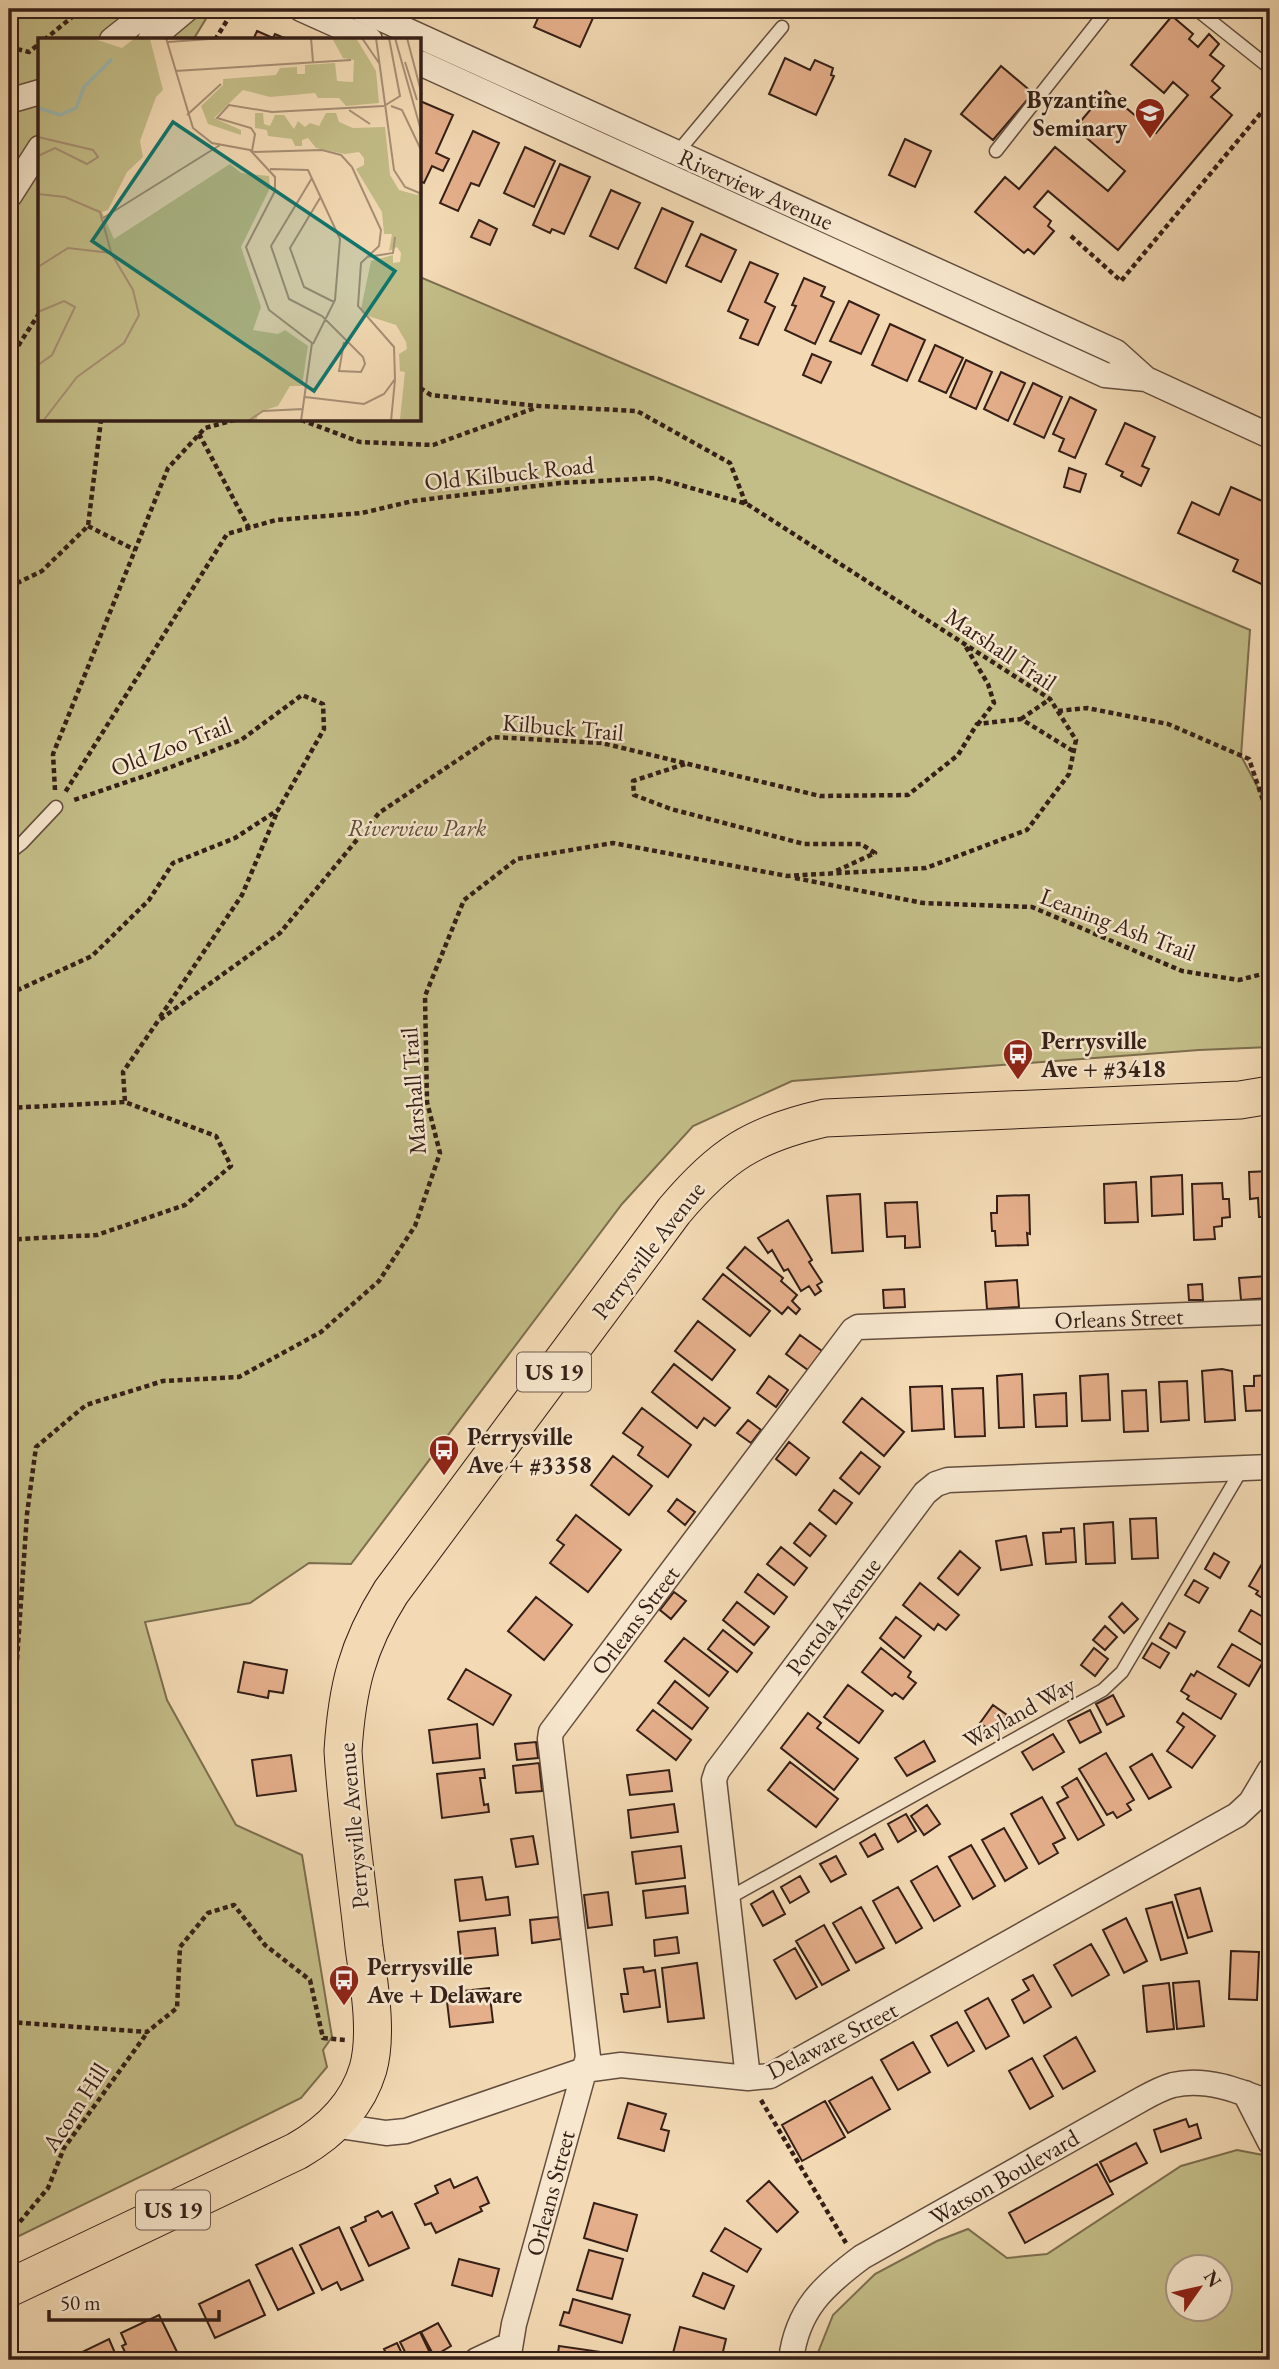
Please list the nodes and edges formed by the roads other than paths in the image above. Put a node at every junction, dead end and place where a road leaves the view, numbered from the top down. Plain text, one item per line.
1 (151, 9) edge
2 (187, 9) edge
3 (301, 9) edge
4 (360, 9) edge
5 (1108, 9) edge
6 (1196, 9) edge
7 (782, 27) dead end
8 (115, 38) edge
9 (152, 38) edge
10 (366, 38) edge
11 (422, 64) edge
12 (1270, 68) edge
13 (38, 93) edge
14 (9, 101) edge
15 (38, 151) edge
16 (996, 151) dead end
17 (677, 153) junction
18 (660, 173) junction
19 (9, 195) edge
20 (1146, 379) junction
21 (1270, 436) edge
22 (56, 807) road end
23 (9, 853) edge
24 (1270, 1095) edge
25 (1270, 1312) edge
26 (1270, 1467) edge
27 (1242, 1469) junction
28 (1270, 1770) edge
29 (727, 1899) junction
30 (584, 2070) junction
31 (748, 2078) junction
32 (1245, 2093) junction
33 (1270, 2103) edge
34 (333, 2125) junction
35 (1270, 2142) edge
36 (9, 2288) edge
37 (508, 2353) edge
38 (477, 2360) edge
39 (790, 2360) edge

1 - 8 street
2 - 9 street
3 - 10 street
4 - 17 street, Riverview Avenue
5 - 16 lane
6 - 12 lane
7 - 17 lane
11 - 18 street, Riverview Avenue
13 - 14 street
15 - 19 street
17 - 18 lane
17 - 20 street, Riverview Avenue
18 - 20 street, Riverview Avenue
20 - 21 street, Riverview Avenue
22 - 23 lane
24 - 34 main road, Perrysville Avenue / US 19
25 - 30 street, Orleans Street
26 - 27 street, Portola Avenue
27 - 29 lane, Wayland Way
27 - 29 street, Portola Avenue
28 - 31 street, Delaware Street
29 - 31 street, Portola Avenue
30 - 31 street, Delaware Street
30 - 34 street, Delaware Street
30 - 37 street, Orleans Street
32 - 33 street, Watson Boulevard
32 - 35 street
32 - 39 street, Watson Boulevard
34 - 36 main road, Perrysville Avenue / US 19
37 - 38 street

